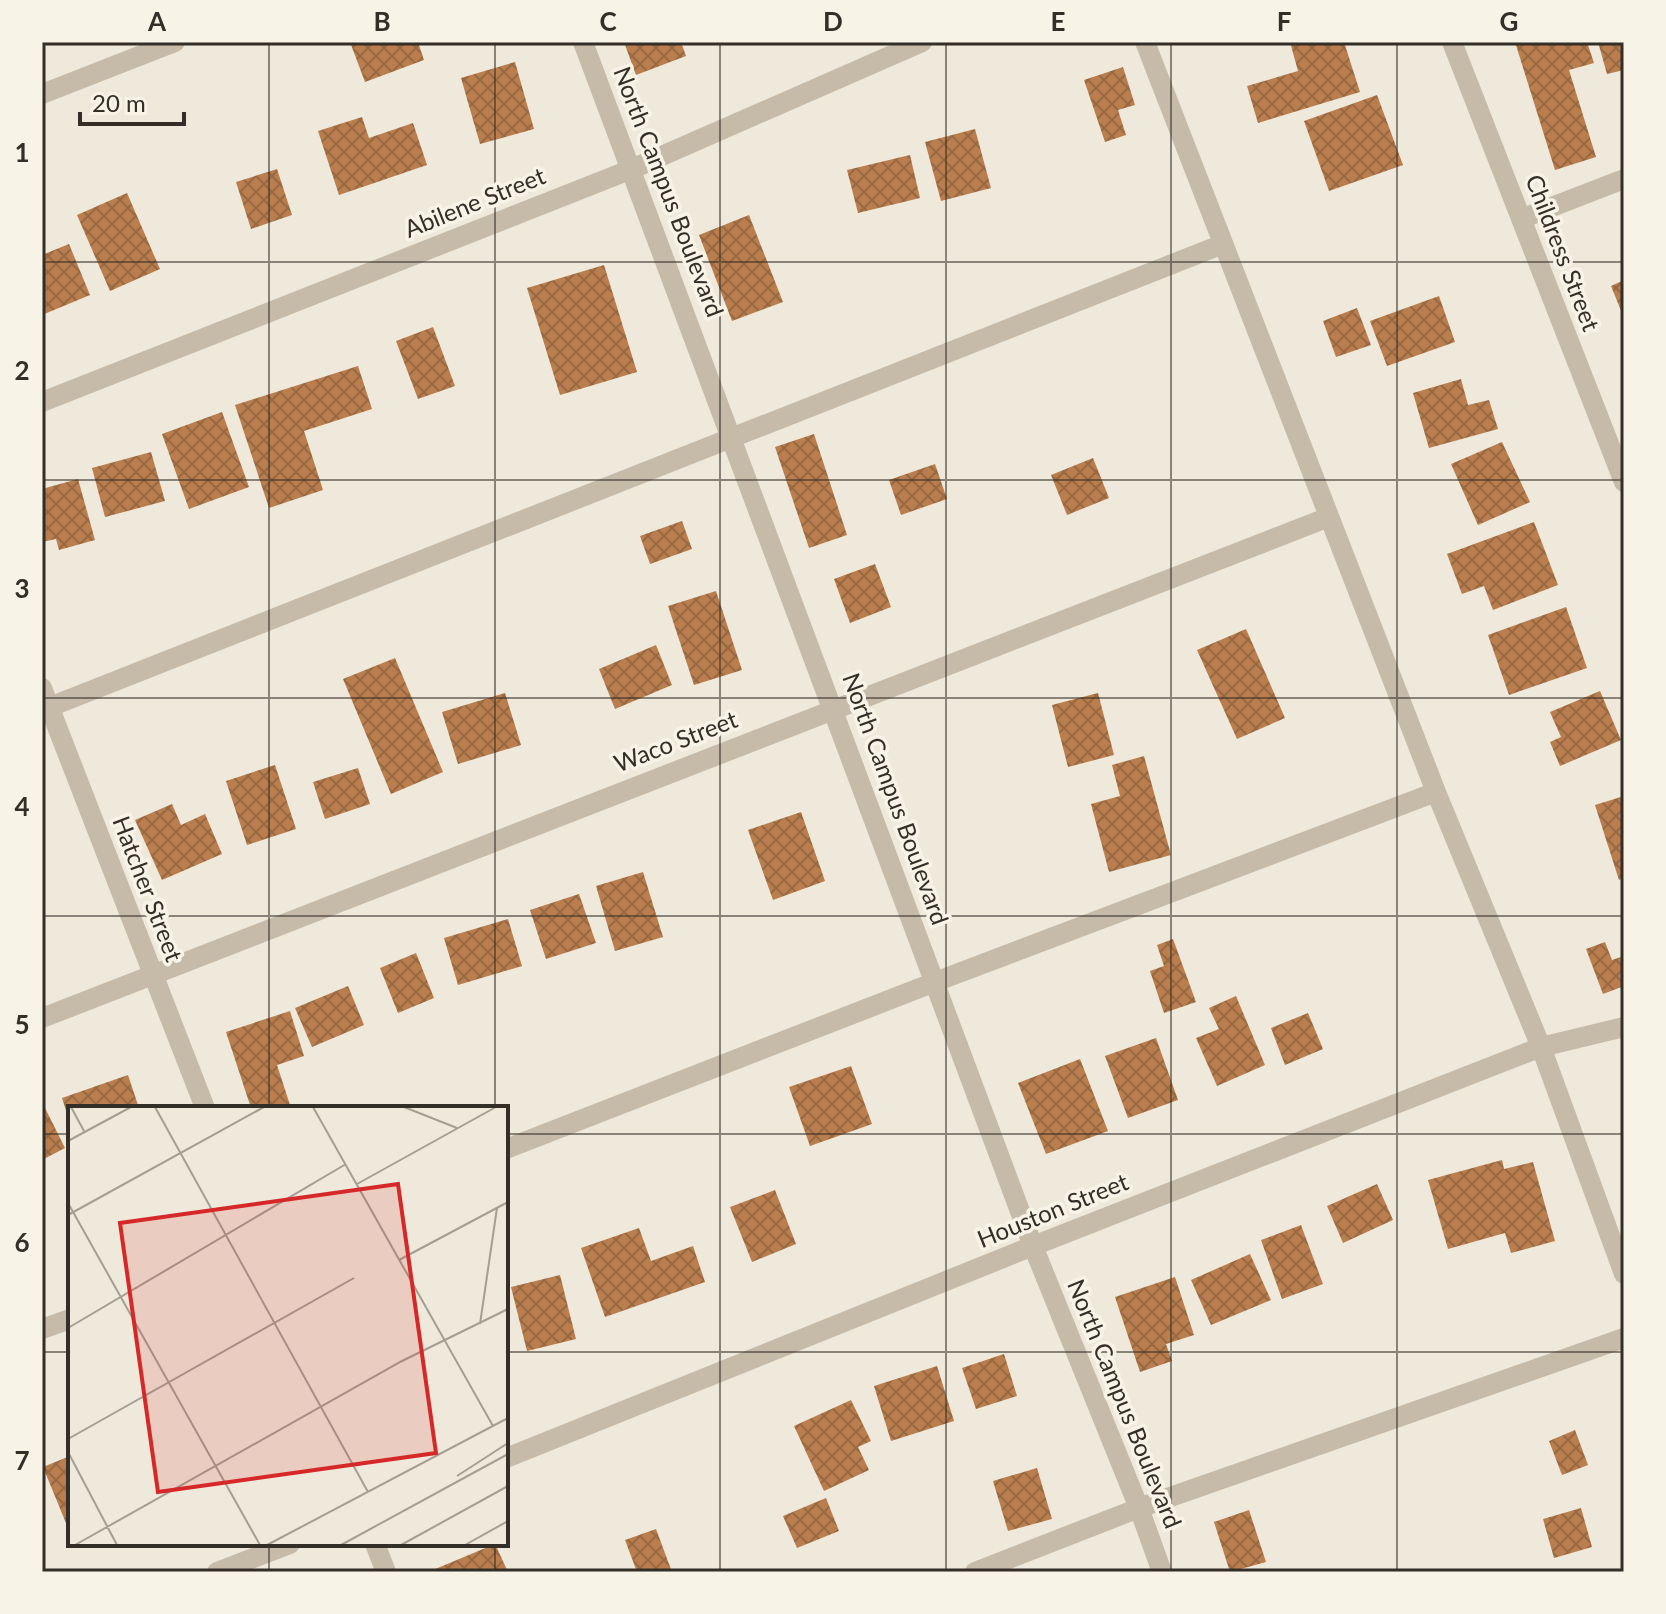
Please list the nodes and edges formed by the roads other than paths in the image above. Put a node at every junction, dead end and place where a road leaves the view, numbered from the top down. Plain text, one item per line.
1 (175, 42) edge
2 (583, 42) edge
3 (922, 42) edge
4 (1145, 42) edge
5 (1452, 42) edge
6 (42, 94) edge
7 (632, 169) junction
8 (1624, 179) edge
9 (1521, 219) junction
10 (1223, 244) junction
11 (42, 402) edge
12 (733, 438) junction
13 (1618, 446) edge
14 (1624, 482) edge
15 (1329, 517) junction
16 (44, 702) edge
17 (834, 709) junction
18 (1436, 792) junction
19 (152, 975) junction
20 (935, 982) junction
21 (42, 1018) edge
22 (1624, 1027) edge
23 (1541, 1047) junction
24 (204, 1106) edge
25 (508, 1148) edge
26 (1033, 1246) junction
27 (1624, 1274) edge
28 (68, 1320) edge
29 (42, 1329) edge
30 (1624, 1338) edge
31 (508, 1457) edge
32 (1139, 1508) junction
33 (285, 1546) edge
34 (376, 1546) edge
35 (217, 1572) edge
36 (386, 1572) edge
37 (975, 1572) edge
38 (1162, 1572) edge

1 - 6 street
2 - 7 street, North Campus Boulevard
3 - 7 street, Abilene Street
4 - 10 street
5 - 9 street, Childress Street
7 - 11 street, Abilene Street
7 - 12 street, North Campus Boulevard
8 - 9 street
9 - 13 street, Childress Street
10 - 12 street
10 - 15 street
12 - 16 street
12 - 17 street, North Campus Boulevard
13 - 14 street, Childress Street
15 - 17 street, Waco Street
15 - 18 street
16 - 19 street, Hatcher Street
17 - 19 street, Waco Street
17 - 20 street, North Campus Boulevard
18 - 20 street
18 - 23 street
19 - 21 street, Waco Street
19 - 24 street, Hatcher Street
20 - 25 street
20 - 26 street, North Campus Boulevard
22 - 23 street, Houston Street
23 - 26 street, Houston Street
23 - 27 street
26 - 31 street, Houston Street
26 - 32 street, North Campus Boulevard
28 - 29 street
30 - 32 street
32 - 37 street
32 - 38 street, North Campus Boulevard
33 - 35 street
34 - 36 street

